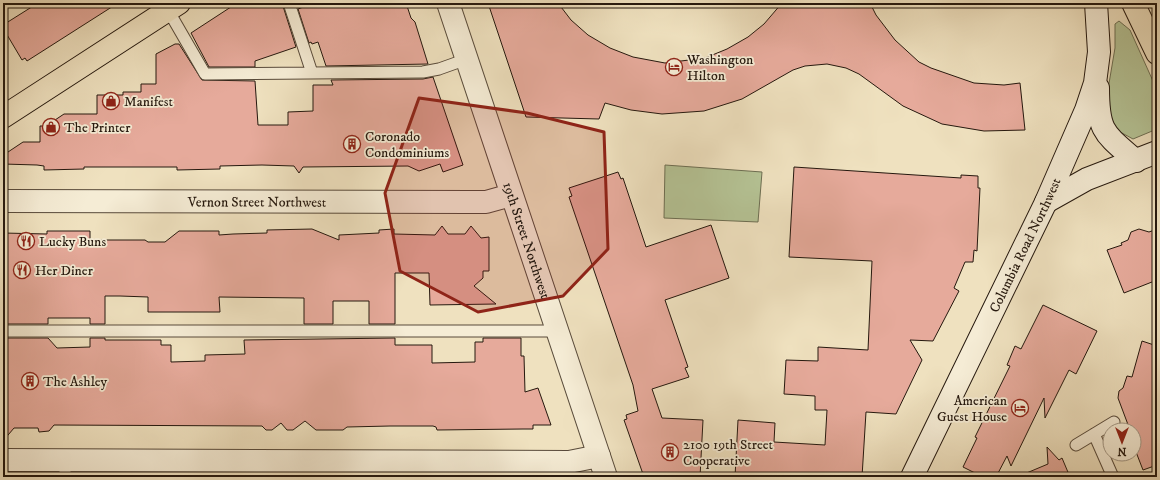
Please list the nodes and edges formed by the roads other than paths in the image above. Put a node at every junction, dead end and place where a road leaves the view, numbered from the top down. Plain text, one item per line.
1 (289, 3) edge
2 (448, 3) edge
3 (1096, 3) edge
4 (1133, 3) edge
5 (174, 7) edge
6 (1157, 53) edge
7 (467, 59) junction
8 (1097, 69) junction
9 (312, 72) junction
10 (3, 117) edge
11 (1157, 152) edge
12 (1136, 161) junction
13 (511, 195) junction
14 (3, 201) edge
15 (1046, 202) junction
16 (3, 331) edge
17 (557, 331) junction
18 (1102, 429) edge
19 (1094, 434) junction
20 (1076, 445) dead end
21 (599, 456) junction
22 (3, 460) edge
23 (65, 469) edge
24 (606, 477) edge
25 (912, 477) edge
26 (1113, 477) edge

1 - 9 lane
2 - 7 street, 19th Street Northwest
3 - 8 street, Columbia Road Northwest
4 - 6 main road
5 - 9 lane
5 - 10 main road
7 - 9 lane
7 - 13 street, 19th Street Northwest
8 - 12 street
8 - 15 street, Columbia Road Northwest
11 - 12 street
12 - 15 street
13 - 14 street, Vernon Street Northwest
13 - 17 street, 19th Street Northwest
15 - 25 street, Columbia Road Northwest
16 - 17 lane
17 - 21 street, 19th Street Northwest
18 - 19 lane
19 - 20 lane
19 - 26 lane
21 - 23 street
21 - 24 street, 19th Street Northwest
22 - 23 street

